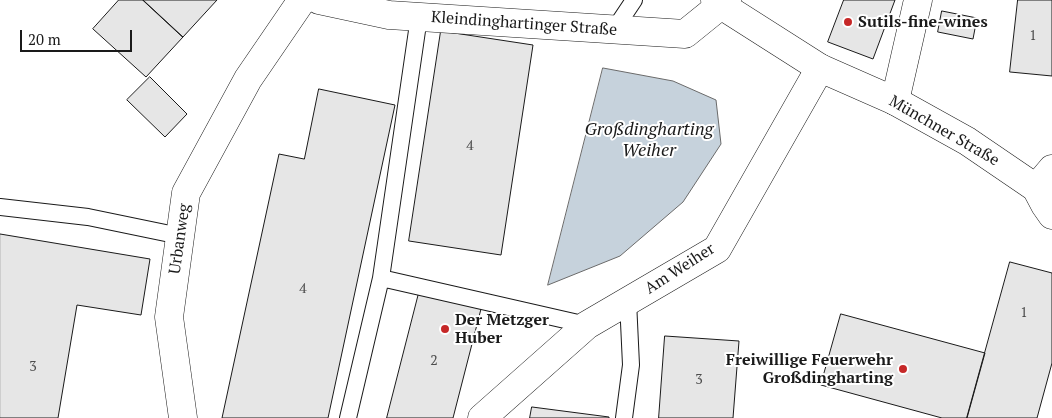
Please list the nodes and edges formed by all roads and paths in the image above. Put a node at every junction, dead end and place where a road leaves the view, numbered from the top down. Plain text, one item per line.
1 (302, 0) edge
2 (319, 0) edge
3 (634, 0) edge
4 (918, 0) edge
5 (721, 2) edge
6 (419, 17) junction
7 (614, 30) junction
8 (820, 68) junction
9 (895, 101) junction
10 (1044, 179) edge
11 (0, 207) edge
12 (1052, 215) edge
13 (180, 236) junction
14 (381, 278) junction
15 (628, 301) junction
16 (587, 325) junction
17 (184, 418) edge
18 (348, 418) edge
19 (482, 418) edge
20 (624, 418) edge

1 - 13 street, Urbanweg
2 - 6 street, Kleindinghartinger Straße
3 - 7 lane
4 - 9 street
5 - 7 street, Kleindinghartinger Straße
5 - 8 street, Münchner Straße
6 - 7 street, Kleindinghartinger Straße
6 - 14 lane
8 - 9 street, Münchner Straße
8 - 15 street, Am Weiher
9 - 10 street, Münchner Straße
10 - 12 street, Münchner Straße
11 - 13 lane
13 - 17 street, Urbanweg
14 - 16 lane
14 - 18 lane
15 - 16 street, Am Weiher
15 - 20 lane
16 - 19 street, Am Weiher

